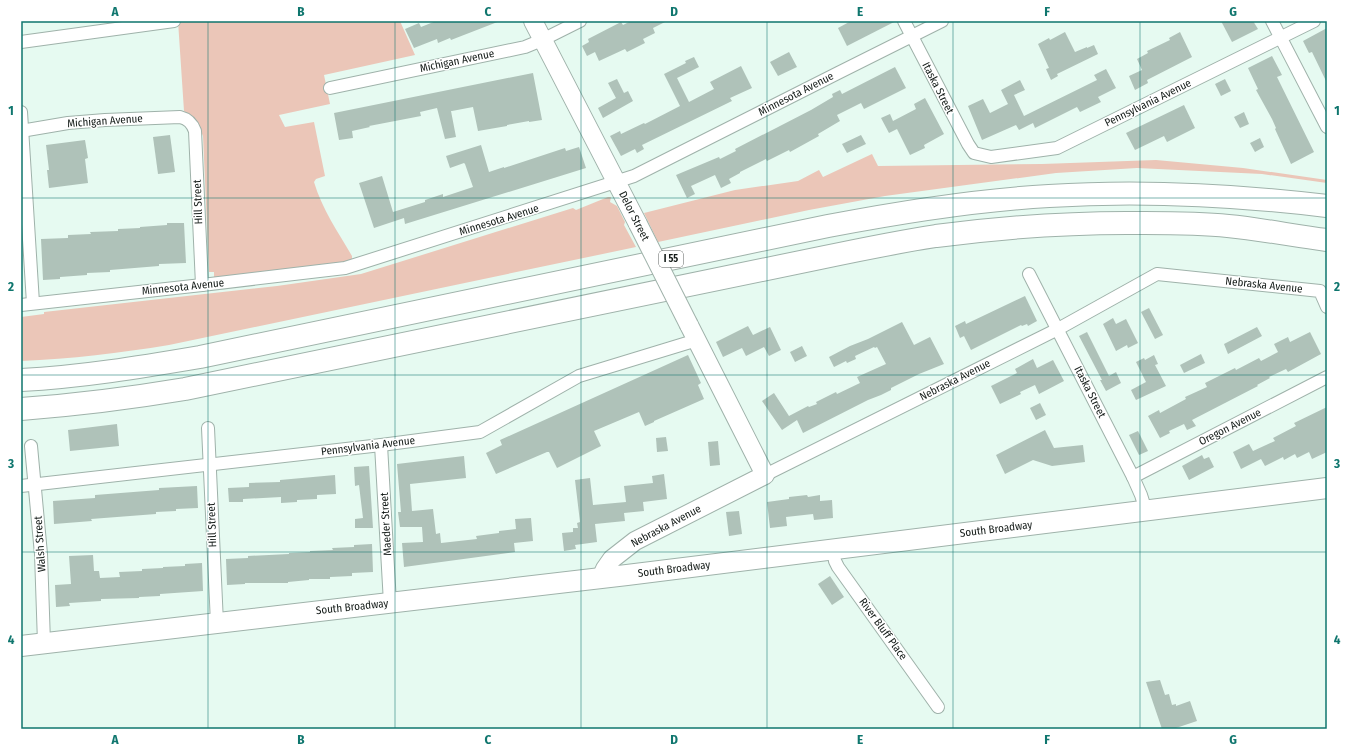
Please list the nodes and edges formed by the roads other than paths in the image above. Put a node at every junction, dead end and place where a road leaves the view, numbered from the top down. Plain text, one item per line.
1 (174, 21) edge
2 (533, 21) edge
3 (580, 21) edge
4 (904, 21) edge
5 (942, 21) edge
6 (1272, 21) edge
7 (1314, 21) edge
8 (912, 36) junction
9 (1281, 38) junction
10 (542, 40) junction
11 (21, 42) edge
12 (330, 88) dead end
13 (21, 112) edge
14 (189, 121) joint
15 (1327, 127) edge
16 (21, 131) edge
17 (974, 153) joint
18 (617, 183) junction
19 (1327, 206) edge
20 (1327, 240) edge
21 (1029, 274) dead end
22 (202, 285) junction
23 (27, 304) edge
24 (1327, 307) edge
25 (1058, 329) junction
26 (693, 333) junction
27 (1327, 377) edge
28 (21, 380) edge
29 (21, 409) edge
30 (208, 428) dead end
31 (381, 445) junction
32 (31, 446) dead end
33 (210, 463) junction
34 (765, 475) junction
35 (1133, 476) junction
36 (34, 484) junction
37 (21, 486) edge
38 (1327, 488) edge
39 (1146, 511) junction
40 (833, 549) junction
41 (601, 578) junction
42 (390, 603) junction
43 (217, 623) junction
44 (44, 643) junction
45 (21, 646) edge
46 (938, 707) dead end

1 - 11 street
2 - 10 street, Delor Street
3 - 10 street, Michigan Avenue
4 - 8 street, Itaska Street
5 - 8 street, Minnesota Avenue
6 - 9 street
7 - 9 street, Pennsylvania Avenue
8 - 17 street, Itaska Street
8 - 18 street, Minnesota Avenue
9 - 15 street
9 - 17 street, Pennsylvania Avenue
10 - 12 street, Michigan Avenue
10 - 18 street, Delor Street
13 - 16 street
14 - 16 street, Michigan Avenue
14 - 22 street, Hill Street
16 - 23 street
18 - 22 street, Minnesota Avenue
18 - 26 street, Delor Street, bridge
19 - 28 highway, I 55
20 - 29 highway
21 - 25 street, Itaska Street
22 - 23 street, Minnesota Avenue
24 - 25 street, Nebraska Avenue
25 - 34 street, Nebraska Avenue
25 - 35 street, Itaska Street
26 - 31 street, Pennsylvania Avenue
26 - 34 street, Delor Street
27 - 35 street, Oregon Avenue
30 - 33 street, Hill Street
31 - 33 street, Pennsylvania Avenue
31 - 42 street, Maeder Street
32 - 36 street, Walsh Street
33 - 36 street, Pennsylvania Avenue
33 - 43 street, Hill Street
34 - 41 street, Nebraska Avenue
35 - 39 street, Itaska Street
36 - 37 street, Pennsylvania Avenue
36 - 44 street, Walsh Street
38 - 39 main road, South Broadway
39 - 40 main road, South Broadway
40 - 41 main road, South Broadway
40 - 46 street, River Bluff Place
41 - 42 main road, South Broadway
42 - 43 main road, South Broadway
43 - 44 main road, South Broadway
44 - 45 main road, South Broadway

